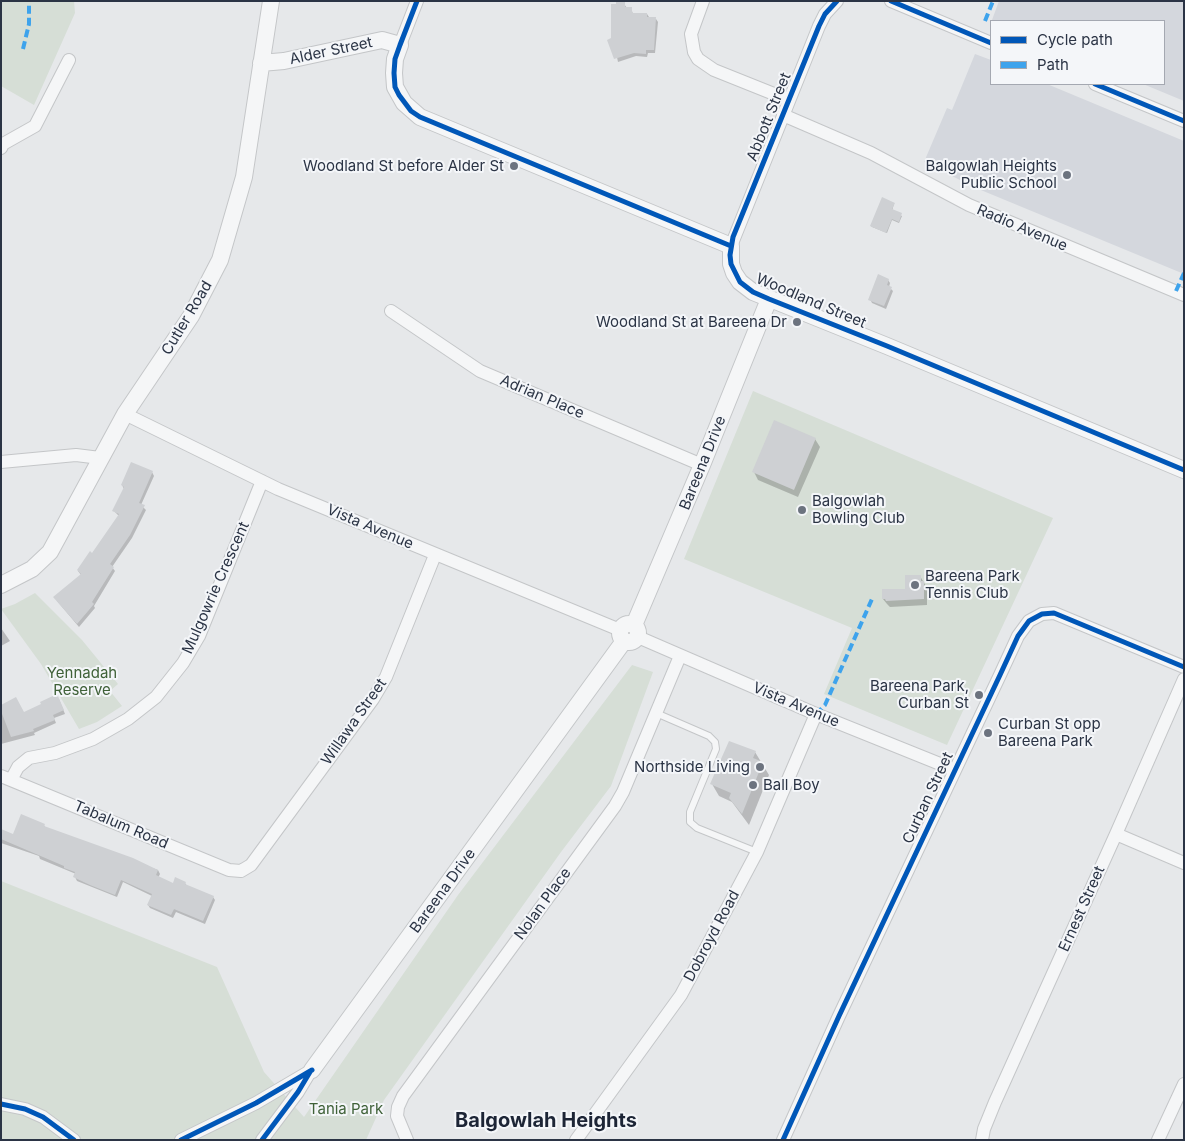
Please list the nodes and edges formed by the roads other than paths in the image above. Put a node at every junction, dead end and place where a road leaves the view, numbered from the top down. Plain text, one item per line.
1 (271, 1) edge
2 (418, 1) edge
3 (703, 1) edge
4 (837, 1) edge
5 (891, 1) edge
6 (990, 43) edge
7 (400, 45) junction
8 (69, 60) dead end
9 (261, 63) junction
10 (1097, 85) edge
11 (789, 100) junction
12 (783, 115) junction
13 (1184, 121) edge
14 (1, 148) edge
15 (731, 246) junction
16 (1184, 295) edge
17 (768, 299) junction
18 (390, 311) dead end
19 (125, 414) junction
20 (100, 458) junction
21 (1, 462) edge
22 (702, 464) junction
23 (1184, 470) edge
24 (262, 481) junction
25 (435, 555) junction
26 (1, 585) edge
27 (629, 633) junction
28 (680, 656) junction
29 (1184, 667) edge
30 (1184, 679) edge
31 (656, 713) junction
32 (816, 714) junction
33 (955, 770) junction
34 (6, 778) edge
35 (1116, 834) junction
36 (757, 852) junction
37 (1184, 863) edge
38 (242, 871) joint
39 (312, 1070) junction
40 (1184, 1084) edge
41 (266, 1097) junction
42 (1, 1104) edge
43 (282, 1112) junction
44 (74, 1140) edge
45 (181, 1140) edge
46 (262, 1140) edge
47 (407, 1140) edge
48 (576, 1140) edge
49 (783, 1140) edge
50 (982, 1140) edge
51 (1158, 1140) edge

1 - 9 street, Cutler Road
2 - 7 street
3 - 11 street
4 - 11 street, Abbott Street
5 - 6 street
7 - 9 street, Alder Street
7 - 15 street
8 - 14 street
9 - 19 street, Cutler Road
10 - 13 street
11 - 12 street, Abbott Street
12 - 15 street, Abbott Street
12 - 16 street, Radio Avenue
15 - 17 street, Woodland Street
17 - 22 street, Bareena Drive
17 - 23 street, Woodland Street
18 - 22 street, Adrian Place
19 - 20 street, Cutler Road
19 - 24 street, Vista Avenue
20 - 21 street
20 - 26 street, Cutler Road
22 - 27 street, Bareena Drive
24 - 25 street, Vista Avenue
24 - 34 street, Mulgowrie Crescent
25 - 27 street, Vista Avenue
25 - 38 street, Willawa Street
27 - 28 street, Vista Avenue
27 - 39 street, Bareena Drive
28 - 31 street, Nolan Place
28 - 32 street, Vista Avenue
29 - 33 street, Curban Street
30 - 35 street, Ernest Street
31 - 36 lane
31 - 47 street, Nolan Place
32 - 33 street, Vista Avenue
32 - 36 street, Dobroyd Road
33 - 49 street, Curban Street
34 - 38 street, Tabalum Road
35 - 37 street
35 - 50 street, Ernest Street
36 - 48 street, Dobroyd Road
39 - 41 street
39 - 43 street, Bareena Drive
40 - 51 street
41 - 43 street
41 - 45 street
42 - 44 street
43 - 46 street, Bareena Drive

